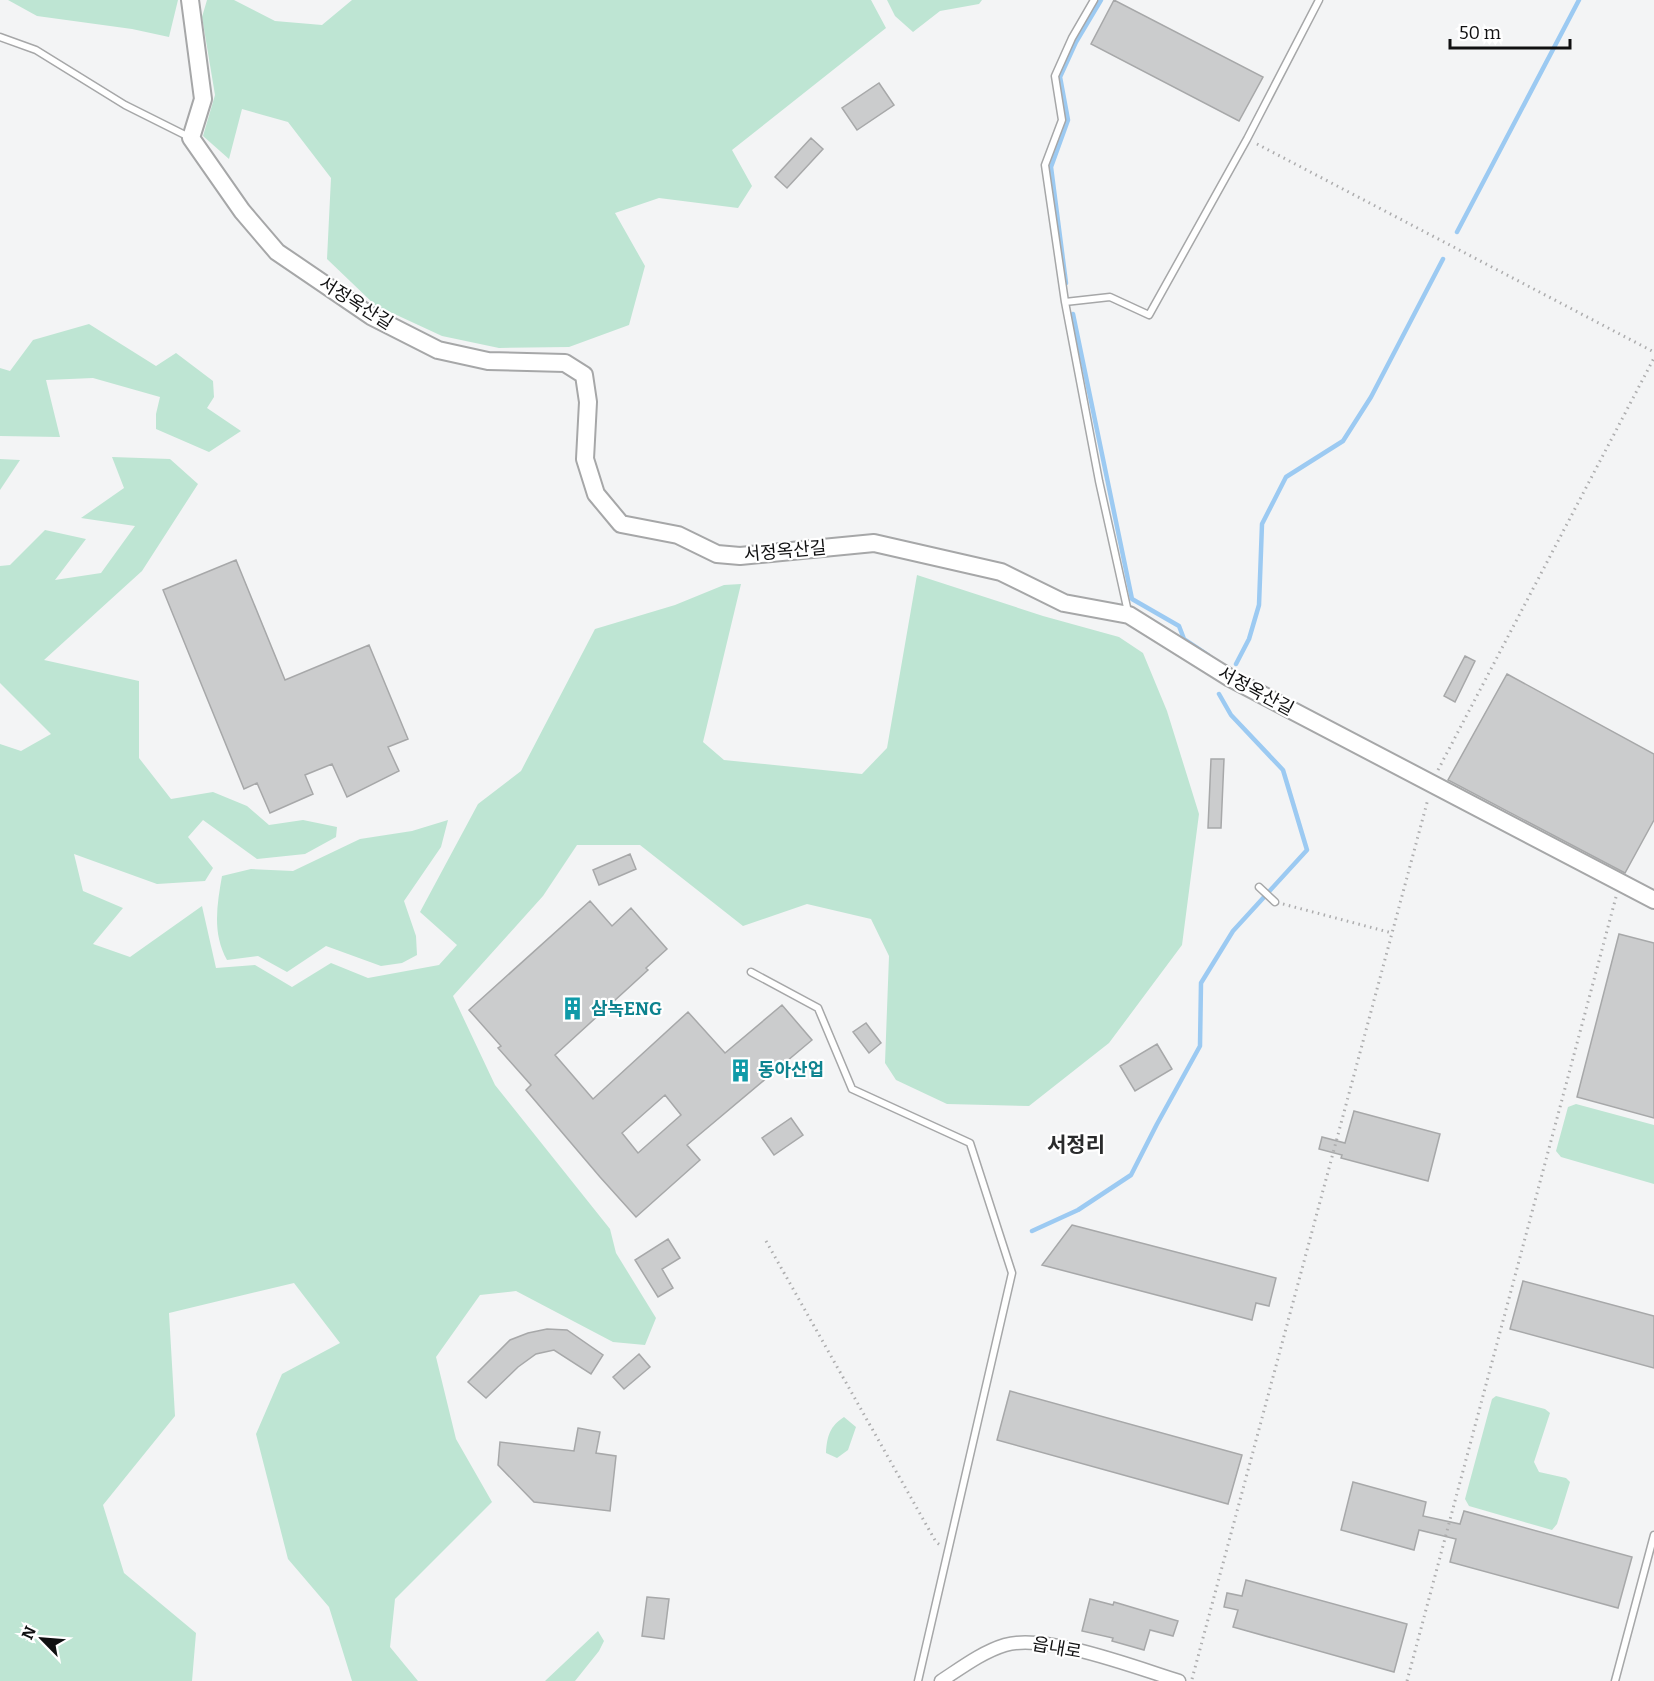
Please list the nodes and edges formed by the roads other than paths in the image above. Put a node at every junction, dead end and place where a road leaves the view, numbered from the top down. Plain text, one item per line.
1 (190, 0) edge
2 (1094, 0) edge
3 (1319, 0) edge
4 (0, 37) edge
5 (191, 138) junction
6 (1065, 302) junction
7 (1129, 615) junction
8 (1259, 888) dead end
9 (1654, 900) edge
10 (1275, 902) road end
11 (751, 972) dead end
12 (1654, 1535) edge
13 (918, 1681) edge
14 (941, 1681) edge
15 (1179, 1681) edge
16 (1615, 1681) edge

1 - 5 street
2 - 6 lane
3 - 6 lane
4 - 5 lane
5 - 7 street, 서정옥산길
6 - 7 lane
7 - 9 street, 서정옥산길
8 - 10 lane
11 - 13 lane
12 - 16 lane
14 - 15 street, 읍내로

